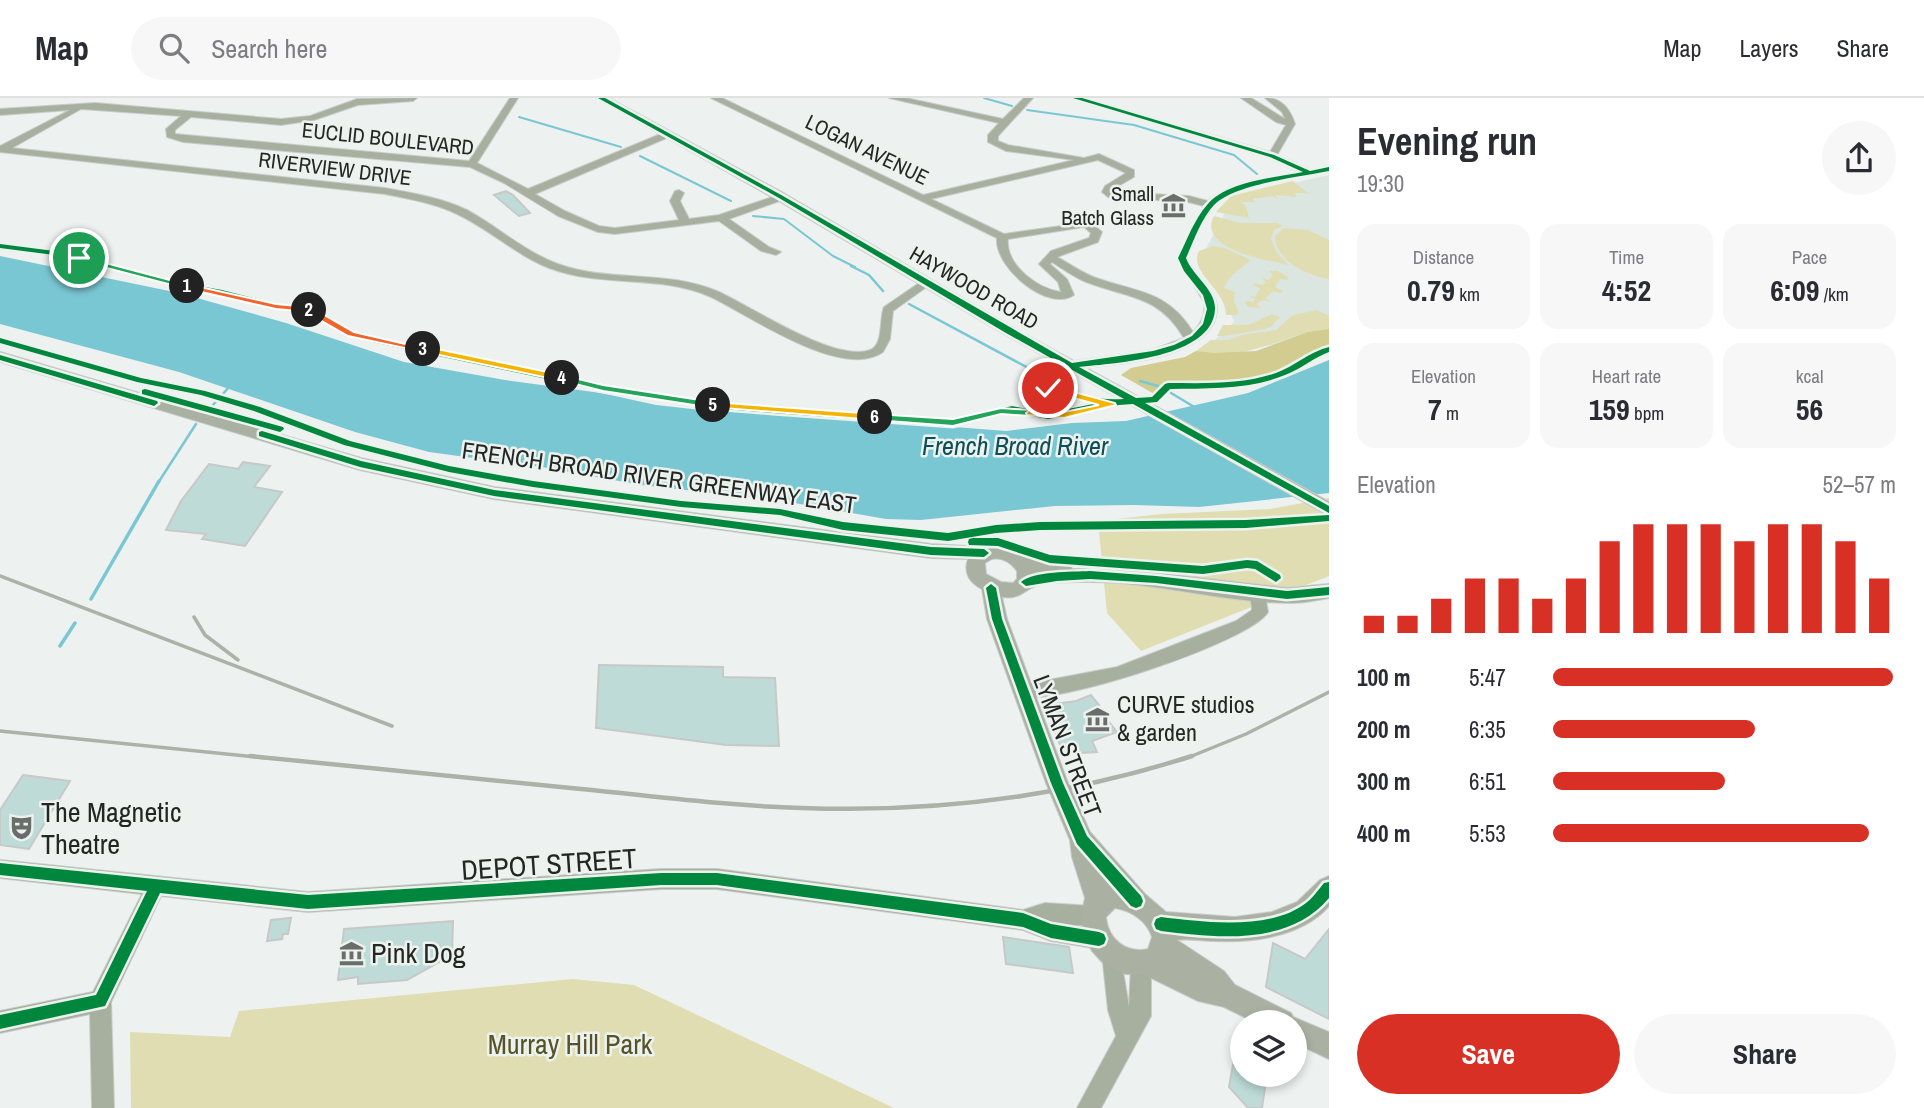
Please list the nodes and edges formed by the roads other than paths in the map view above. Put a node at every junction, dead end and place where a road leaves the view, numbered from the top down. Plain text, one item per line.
1 (101, 98) edge
2 (413, 98) edge
3 (514, 98) edge
4 (601, 98) edge
5 (715, 98) edge
6 (893, 98) edge
7 (1029, 98) edge
8 (1076, 98) edge
9 (1245, 98) edge
10 (1269, 98) edge
11 (357, 100) edge
12 (84, 107) junction
13 (0, 112) edge
14 (189, 114) junction
15 (1004, 122) junction
16 (1291, 124) junction
17 (666, 135) junction
18 (1, 149) edge
19 (1272, 156) junction
20 (1090, 159) junction
21 (472, 164) junction
22 (1329, 169) edge
23 (1310, 173) junction
24 (530, 192) junction
25 (679, 193) dead end
26 (781, 197) junction
27 (921, 198) junction
28 (1210, 205) junction
29 (721, 218) junction
30 (686, 223) junction
31 (1003, 237) junction
32 (776, 252) dead end
33 (1052, 258) junction
34 (926, 283) junction
35 (1192, 341) junction
36 (0, 357) edge
37 (1072, 365) junction
38 (1329, 510) edge
39 (932, 551) junction
40 (984, 553) junction
41 (1019, 560) junction
42 (976, 573) junction
43 (1024, 584) junction
44 (992, 588) junction
45 (1322, 591) edge
46 (1258, 593) junction
47 (1003, 638) junction
48 (1023, 691) junction
49 (1082, 840) junction
50 (0, 869) edge
51 (156, 886) junction
52 (1329, 888) edge
53 (1136, 901) junction
54 (1100, 929) junction
55 (1153, 949) junction
56 (100, 1001) junction
57 (1258, 1010) edge
58 (0, 1022) edge
59 (1307, 1035) edge
60 (1127, 1036) junction
61 (1329, 1046) edge
62 (103, 1108) edge
63 (1088, 1108) edge

1 - 12 street
2 - 11 street
3 - 21 street
4 - 17 main road, HAYWOOD ROAD
5 - 27 street, LOGAN AVENUE
6 - 15 street
7 - 15 street
8 - 19 street
9 - 16 street
10 - 16 street
11 - 14 street
12 - 13 street
12 - 14 street
12 - 18 street
14 - 21 street, EUCLID BOULEVARD
15 - 20 street
16 - 19 street
17 - 24 street
17 - 26 main road, HAYWOOD ROAD
18 - 34 street, RIVERVIEW DRIVE
19 - 23 street
20 - 27 street
20 - 28 street
21 - 24 street, EUCLID BOULEVARD
22 - 23 street
23 - 28 street
24 - 30 street, EUCLID BOULEVARD
25 - 30 street
26 - 29 street, EUCLID BOULEVARD
26 - 34 main road, HAYWOOD ROAD
27 - 31 street, LOGAN AVENUE
28 - 35 street
29 - 30 street, EUCLID BOULEVARD
29 - 32 street
31 - 33 street
31 - 33 street
33 - 35 street
34 - 37 main road, HAYWOOD ROAD
35 - 37 street
36 - 39 main road
37 - 38 main road, HAYWOOD ROAD
39 - 40 main road
39 - 42 main road
40 - 41 main road
40 - 42 main road
41 - 43 main road
41 - 45 main road
42 - 44 main road
43 - 44 main road
43 - 46 main road
43 - 47 main road
44 - 47 main road, LYMAN STREET
45 - 46 main road
46 - 48 street
47 - 48 main road, LYMAN STREET
48 - 49 main road, LYMAN STREET
49 - 53 main road, LYMAN STREET
49 - 54 main road, LYMAN STREET
50 - 51 street, DEPOT STREET
51 - 54 street, DEPOT STREET
51 - 56 street
52 - 55 main road
53 - 54 main road
53 - 55 main road, LYMAN STREET
54 - 55 main road
54 - 60 street, LYMAN STREET
55 - 57 main road
55 - 60 street
56 - 58 street
56 - 62 street
59 - 61 main road
60 - 63 street

